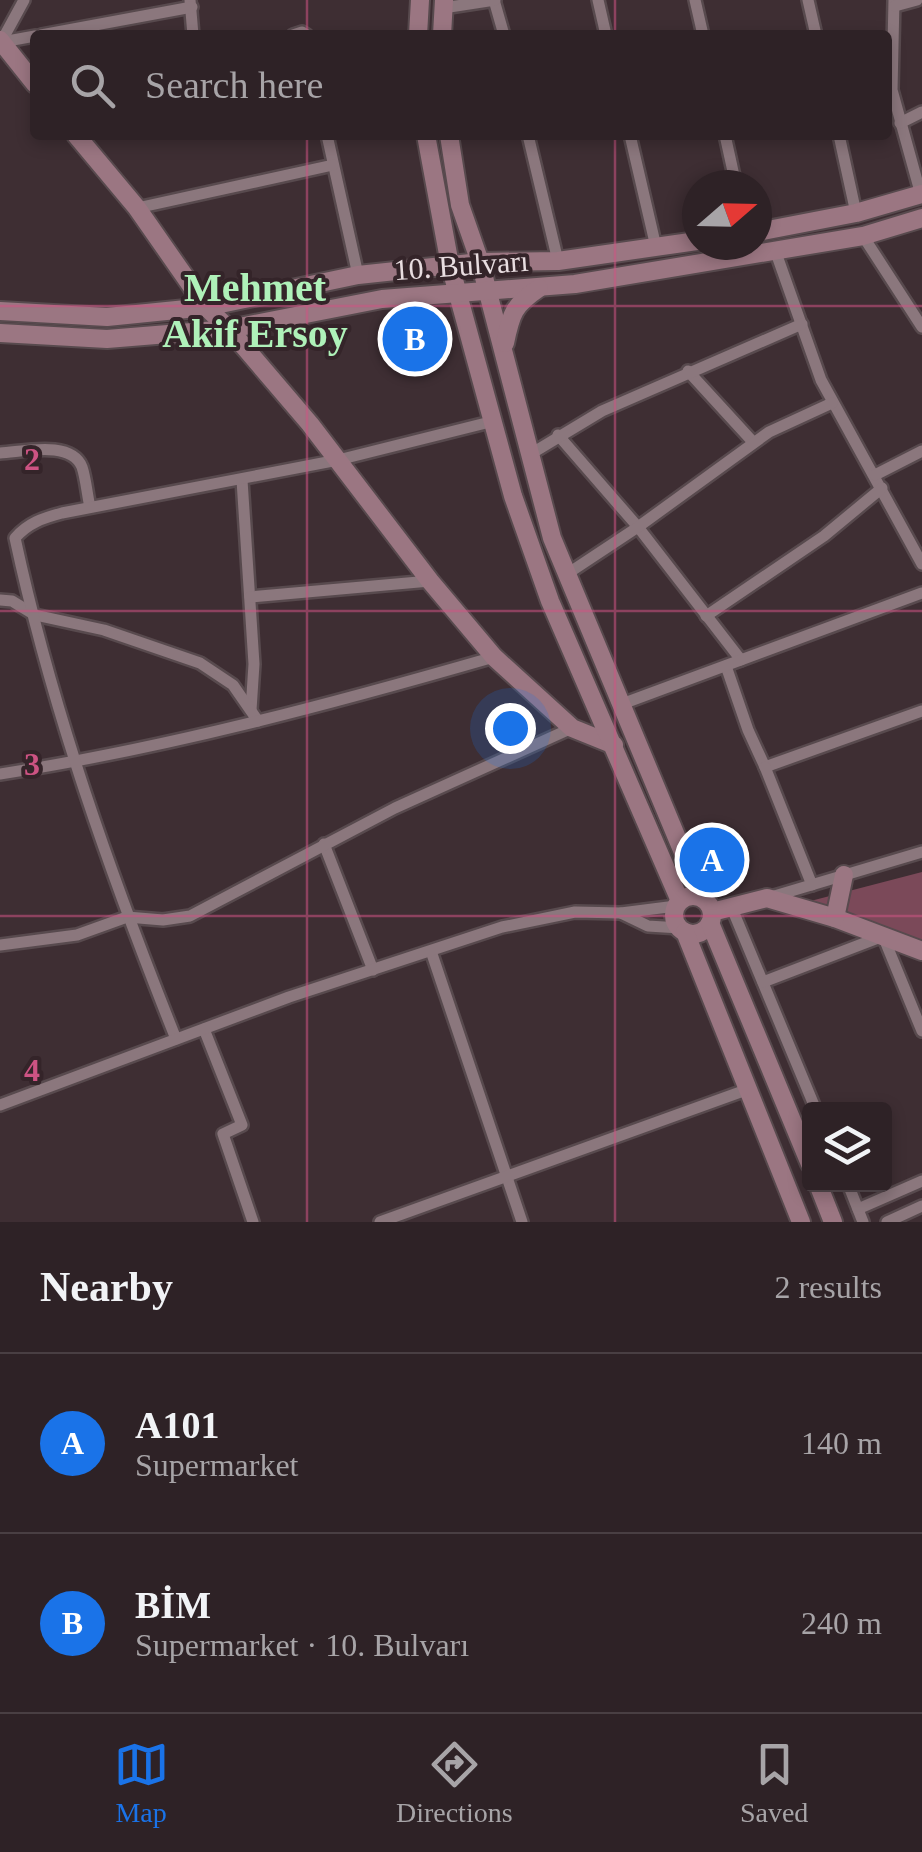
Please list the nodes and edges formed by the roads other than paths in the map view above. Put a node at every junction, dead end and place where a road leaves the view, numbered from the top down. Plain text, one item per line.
1 (24, 0) edge
2 (420, 0) edge
3 (495, 0) edge
4 (598, 0) edge
5 (695, 0) edge
6 (808, 0) edge
7 (917, 0) edge
8 (191, 3) edge
9 (895, 3) edge
10 (443, 4) edge
11 (66, 30) edge
12 (194, 30) edge
13 (418, 30) edge
14 (442, 30) edge
15 (503, 30) edge
16 (605, 30) edge
17 (702, 30) edge
18 (815, 30) edge
19 (30, 37) edge
20 (0, 42) edge
21 (30, 78) edge
22 (922, 112) edge
23 (900, 123) junction
24 (80, 140) edge
25 (329, 140) edge
26 (427, 140) edge
27 (451, 140) edge
28 (529, 140) edge
29 (631, 140) edge
30 (726, 140) edge
31 (839, 140) edge
32 (333, 166) junction
33 (733, 170) edge
34 (921, 195) edge
35 (460, 205) junction
36 (137, 208) junction
37 (856, 213) junction
38 (922, 218) edge
39 (772, 229) edge
40 (864, 236) junction
41 (682, 244) edge
42 (656, 248) junction
43 (775, 250) junction
44 (558, 261) junction
45 (480, 262) junction
46 (534, 262) junction
47 (450, 265) junction
48 (358, 276) junction
49 (540, 287) junction
50 (486, 291) junction
51 (458, 294) junction
52 (206, 307) junction
53 (0, 311) edge
54 (802, 324) junction
55 (922, 327) edge
56 (229, 328) junction
57 (0, 333) edge
58 (504, 348) junction
59 (688, 371) junction
60 (832, 403) junction
61 (494, 421) junction
62 (558, 435) junction
63 (754, 442) junction
64 (922, 451) edge
65 (0, 453) edge
66 (529, 456) junction
67 (338, 460) junction
68 (875, 475) junction
69 (242, 480) junction
70 (882, 488) junction
71 (90, 507) junction
72 (638, 527) junction
73 (922, 564) edge
74 (567, 574) junction
75 (430, 581) junction
76 (922, 593) edge
77 (250, 597) junction
78 (0, 600) edge
79 (33, 614) junction
80 (706, 616) junction
81 (494, 657) junction
82 (741, 660) junction
83 (726, 666) junction
84 (622, 704) junction
85 (922, 710) edge
86 (254, 716) junction
87 (572, 728) junction
88 (614, 745) junction
89 (77, 762) junction
90 (765, 767) junction
91 (0, 774) edge
92 (324, 844) junction
93 (922, 852) edge
94 (844, 875) junction
95 (812, 885) junction
96 (767, 898) junction
97 (678, 904) junction
98 (714, 910) junction
99 (622, 913) junction
100 (127, 917) junction
101 (835, 918) junction
102 (682, 930) junction
103 (883, 936) junction
104 (0, 945) edge
105 (430, 951) junction
106 (922, 951) edge
107 (373, 970) junction
108 (764, 982) junction
109 (204, 1029) junction
110 (922, 1031) edge
111 (176, 1039) junction
112 (746, 1090) junction
113 (813, 1102) edge
114 (0, 1106) edge
115 (802, 1143) edge
116 (506, 1177) junction
117 (922, 1182) edge
118 (821, 1192) edge
119 (851, 1192) edge
120 (922, 1206) edge
121 (861, 1216) edge
122 (253, 1222) edge
123 (380, 1222) edge
124 (522, 1222) edge
125 (802, 1222) edge
126 (834, 1222) edge
127 (887, 1222) edge

1 - 20 street
2 - 13 main road
3 - 10 street
3 - 15 street
4 - 16 street
5 - 17 street
6 - 18 street
7 - 9 street
8 - 11 street
8 - 12 street
9 - 23 street
10 - 14 main road
19 - 20 street
20 - 21 main road
22 - 23 street
23 - 34 street
24 - 36 main road
25 - 32 street
26 - 47 main road
27 - 35 main road
28 - 44 street
29 - 42 street
30 - 33 street
31 - 37 street
32 - 36 street
32 - 48 street
34 - 37 main road
35 - 45 main road
35 - 46 main road
36 - 52 main road
37 - 39 main road
38 - 40 main road, 10. Bulvarı
40 - 43 main road, 10. Bulvarı
40 - 55 street
41 - 42 main road, 10. Bulvarı
42 - 44 main road, 10. Bulvarı
43 - 49 main road, 10. Bulvarı
43 - 54 street
44 - 46 main road, 10. Bulvarı
45 - 46 main road, 10. Bulvarı
45 - 47 main road, 10. Bulvarı
45 - 50 main road
47 - 48 main road, 10. Bulvarı
47 - 51 main road
48 - 52 main road, 10. Bulvarı
49 - 50 main road, 10. Bulvarı
49 - 58 main road
50 - 51 main road, 10. Bulvarı
50 - 58 main road
51 - 56 main road, 10. Bulvarı
51 - 61 main road
52 - 53 main road, 10. Bulvarı
52 - 56 main road
54 - 59 street
54 - 60 street
56 - 57 main road, 10. Bulvarı
56 - 67 main road
58 - 66 main road
59 - 62 street
59 - 63 street
60 - 63 street
60 - 68 street
61 - 67 street
61 - 88 main road
62 - 66 street
62 - 72 street
63 - 72 street
64 - 68 street
65 - 71 street
66 - 74 main road
67 - 69 street
67 - 75 main road
68 - 70 street
69 - 71 street
69 - 77 street
70 - 73 street
70 - 80 street
71 - 79 street
72 - 74 street
72 - 80 street
74 - 84 main road
75 - 77 street
75 - 81 main road
76 - 82 street
77 - 86 street
78 - 79 street
79 - 86 street
79 - 89 street
80 - 82 street
81 - 86 street
81 - 87 main road
82 - 83 street
83 - 84 street
83 - 90 street
84 - 98 main road
85 - 90 street
86 - 89 street
87 - 88 main road
87 - 92 street
88 - 97 main road
89 - 91 street
89 - 100 street
90 - 95 street
92 - 100 street
92 - 107 street
93 - 94 street
94 - 95 street
94 - 101 main road
95 - 96 street
96 - 98 main road
96 - 101 main road
97 - 98 main road
97 - 99 street
97 - 102 main road
98 - 102 main road
98 - 108 street
98 - 115 main road
99 - 102 street
99 - 105 street
100 - 104 street
100 - 111 street
101 - 103 main road
102 - 112 main road
103 - 106 main road
103 - 108 street
103 - 110 street
105 - 107 street
105 - 116 street
107 - 109 street
108 - 113 street
109 - 111 street
109 - 122 street
111 - 114 street
112 - 116 street
112 - 125 main road
116 - 123 street
116 - 124 street
117 - 121 street
118 - 126 main road
119 - 121 street
120 - 127 street

